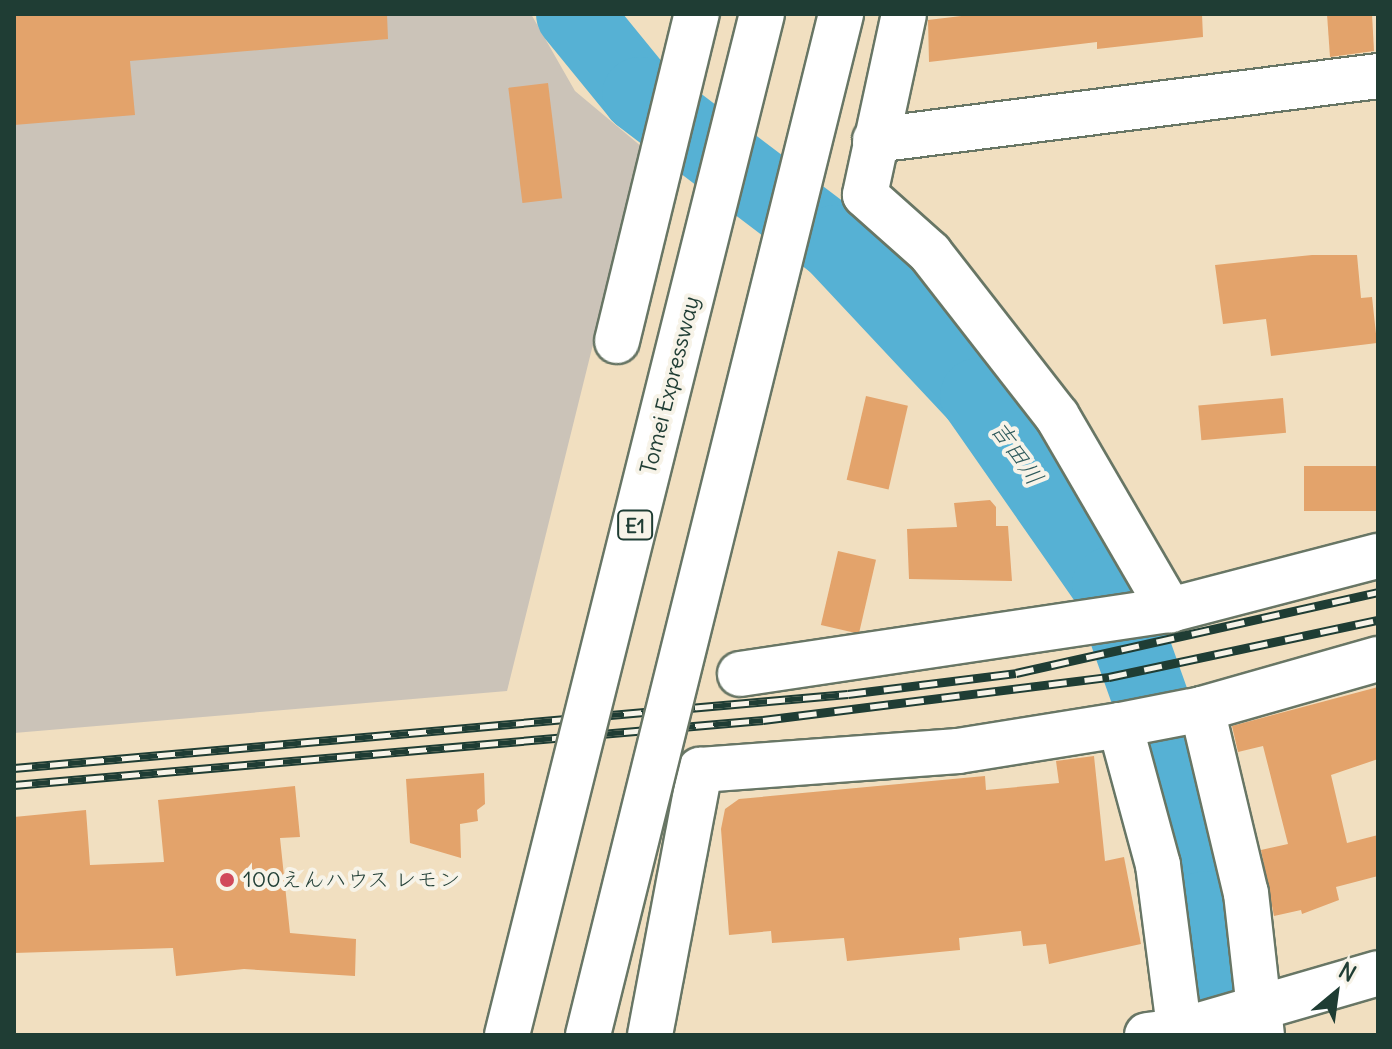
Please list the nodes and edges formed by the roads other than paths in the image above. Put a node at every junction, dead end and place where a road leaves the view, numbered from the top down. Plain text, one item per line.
1 (697, 14) edge
2 (762, 14) edge
3 (841, 14) edge
4 (904, 14) edge
5 (1378, 76) edge
6 (875, 140) junction
7 (617, 341) dead end
8 (1378, 556) edge
9 (1170, 610) junction
10 (1378, 659) edge
11 (740, 674) dead end
12 (1202, 709) junction
13 (1120, 725) junction
14 (1378, 973) edge
15 (1261, 1022) edge
16 (1169, 1034) edge
17 (507, 1035) edge
18 (588, 1035) edge
19 (650, 1035) edge

1 - 7 main road
2 - 17 main road, Tomei Expressway / E1, bridge
3 - 18 main road, bridge
4 - 6 main road
5 - 6 main road
6 - 9 main road
8 - 9 main road
9 - 11 main road
10 - 12 main road
12 - 13 main road
12 - 15 main road
13 - 16 main road
13 - 19 main road
14 - 15 main road
15 - 16 main road

